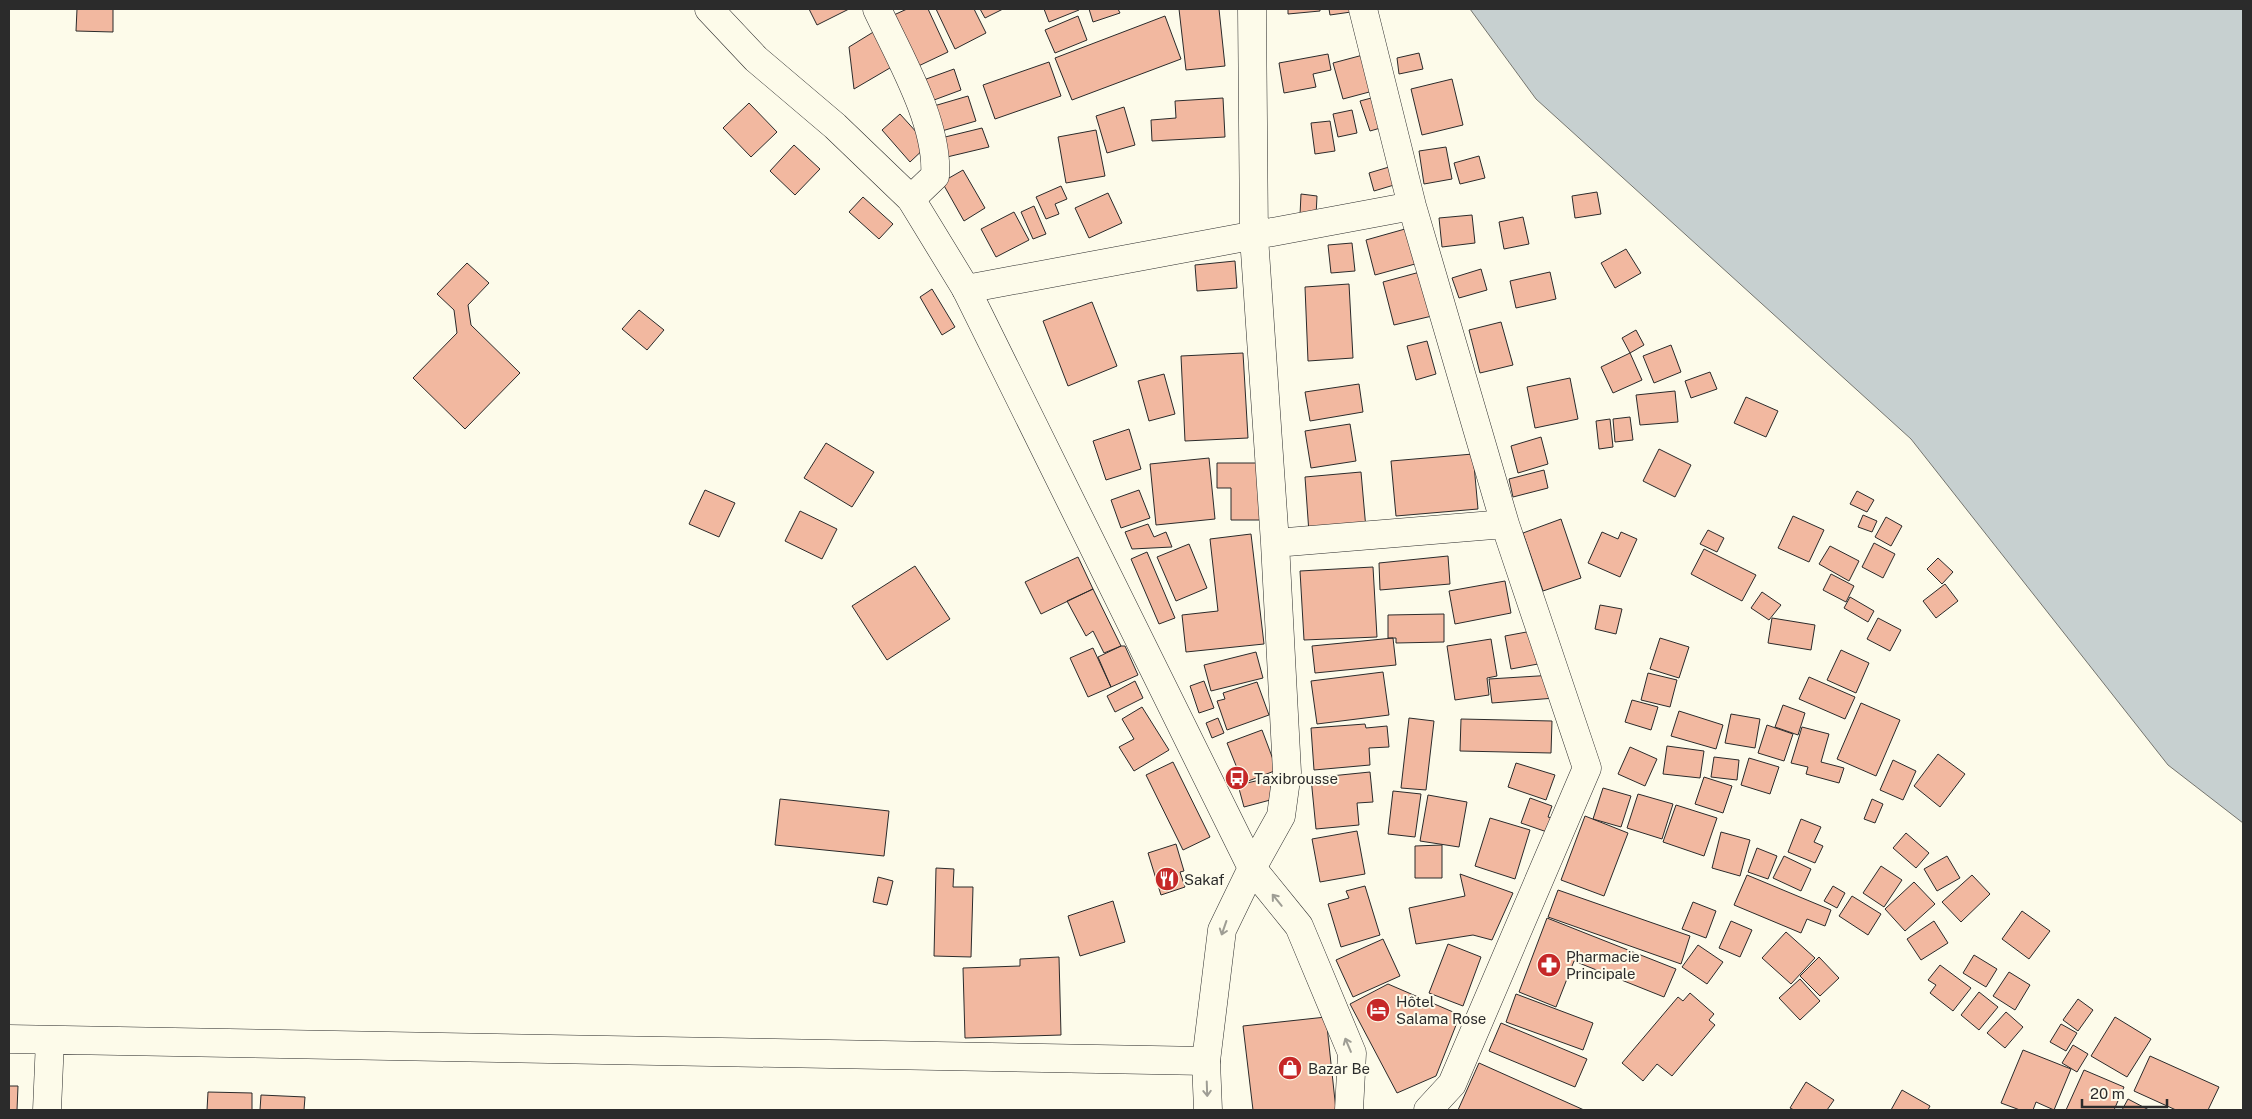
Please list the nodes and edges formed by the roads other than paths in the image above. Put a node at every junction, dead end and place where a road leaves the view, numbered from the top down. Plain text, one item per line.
1 (709, 9) edge
2 (877, 9) edge
3 (1252, 9) edge
4 (1363, 9) edge
5 (910, 199) junction
6 (1412, 206) junction
7 (1254, 237) junction
8 (966, 289) junction
9 (1505, 524) junction
10 (1275, 543) junction
11 (1252, 868) junction
12 (9, 1039) edge
13 (50, 1040) junction
14 (1206, 1061) junction
15 (47, 1110) edge
16 (1208, 1110) edge
17 (1349, 1110) edge
18 (1428, 1110) edge

1 - 5 street
2 - 5 street
3 - 7 street
4 - 6 street
5 - 8 street
6 - 7 street
6 - 9 street
7 - 8 street
7 - 10 street
8 - 11 street
9 - 10 street
9 - 18 street
10 - 11 street
11 -> 14 street
17 -> 11 street
12 - 13 street
13 - 14 street
13 - 15 street
14 -> 16 street

